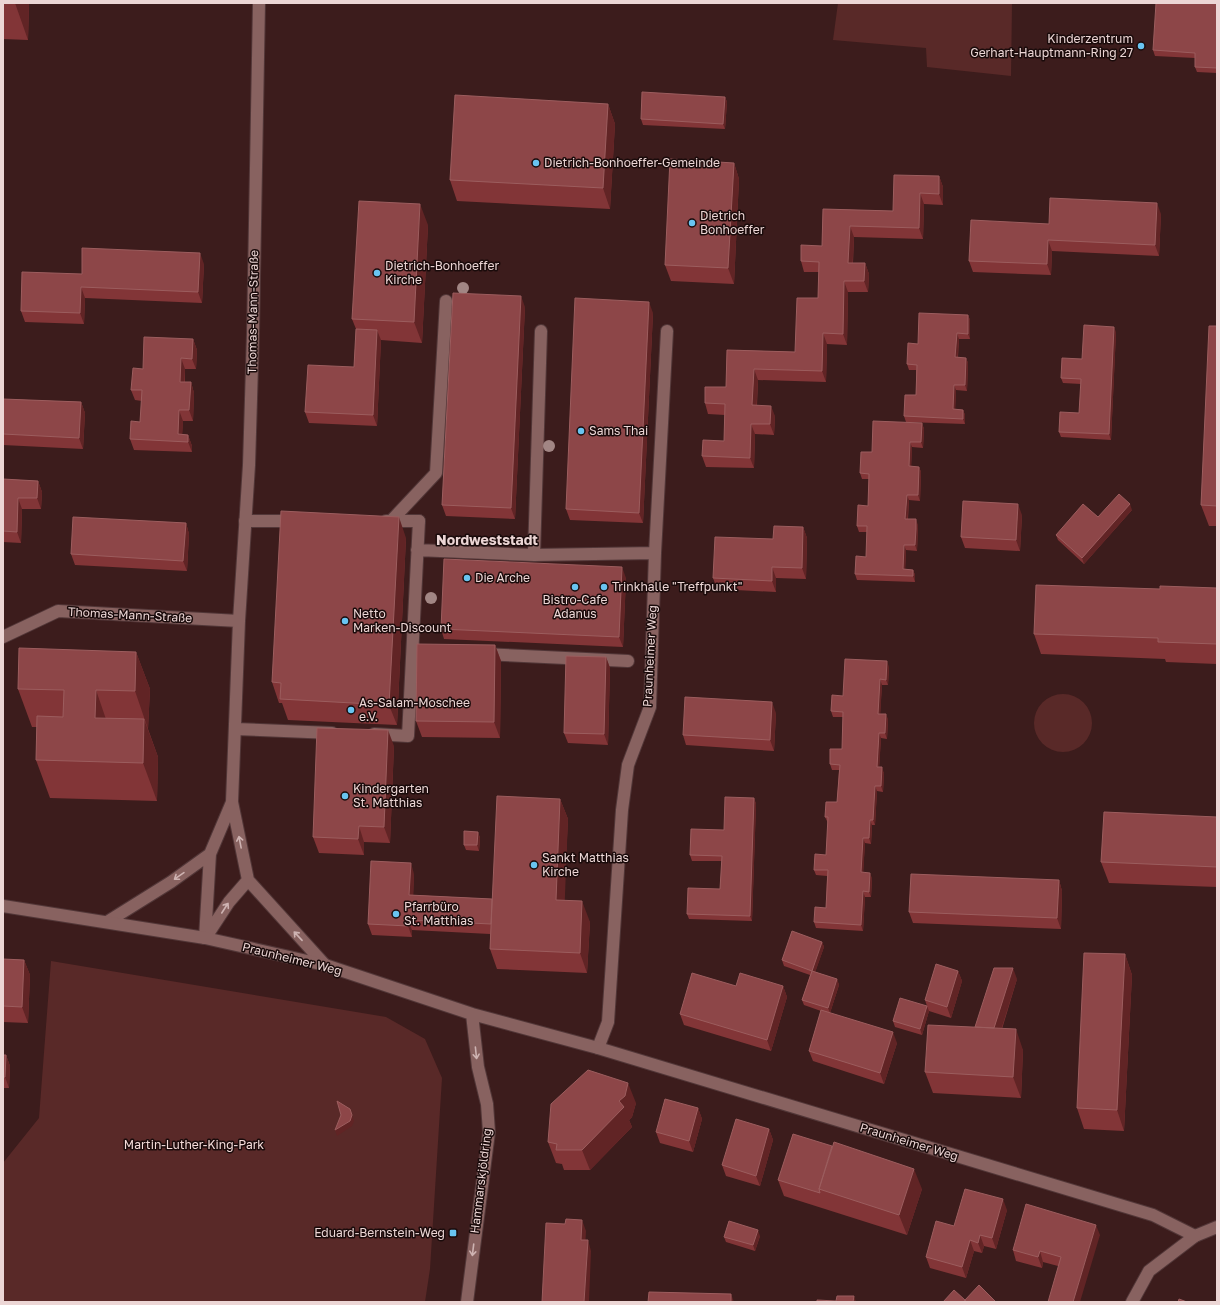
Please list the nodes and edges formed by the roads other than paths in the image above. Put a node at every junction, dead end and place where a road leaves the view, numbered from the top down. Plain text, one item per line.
1 (259, 3) edge
2 (446, 301) dead end
3 (541, 331) dead end
4 (667, 331) dead end
5 (245, 521) junction
6 (306, 521) edge
7 (375, 521) edge
8 (391, 521) junction
9 (417, 550) junction
10 (655, 553) junction
11 (534, 555) junction
12 (239, 621) junction
13 (3, 637) edge
14 (467, 653) edge
15 (628, 661) dead end
16 (235, 729) junction
17 (346, 733) edge
18 (362, 734) edge
19 (232, 802) junction
20 (210, 854) junction
21 (248, 880) junction
22 (3, 906) edge
23 (107, 922) junction
24 (205, 938) junction
25 (325, 964) junction
26 (472, 1014) junction
27 (598, 1048) junction
28 (1217, 1227) edge
29 (1195, 1236) junction
30 (467, 1302) edge
31 (1132, 1302) edge

1 - 5 street, Thomas-Mann-Straße
2 - 8 street
3 - 11 street
4 - 10 street, Praunheimer Weg
5 - 6 street
5 - 12 street, Thomas-Mann-Straße
7 - 8 street
8 - 9 street
9 - 11 street
9 - 18 street
10 - 11 street
10 - 27 street, Praunheimer Weg
12 - 13 street, Thomas-Mann-Straße
12 - 16 street, Thomas-Mann-Straße
14 - 15 street
16 - 17 street
16 - 19 street, Thomas-Mann-Straße
19 - 20 street, Thomas-Mann-Straße
21 -> 19 street, Thomas-Mann-Straße
20 -> 23 street
20 - 24 street, Thomas-Mann-Straße
24 -> 21 street
25 -> 21 street
22 - 23 street, Praunheimer Weg
23 - 24 street, Praunheimer Weg
24 - 25 street, Praunheimer Weg
25 - 26 street, Praunheimer Weg
26 - 27 street, Praunheimer Weg
26 -> 30 street, Hammarskjöldring
27 - 29 street, Praunheimer Weg
28 - 29 street
29 - 31 street

